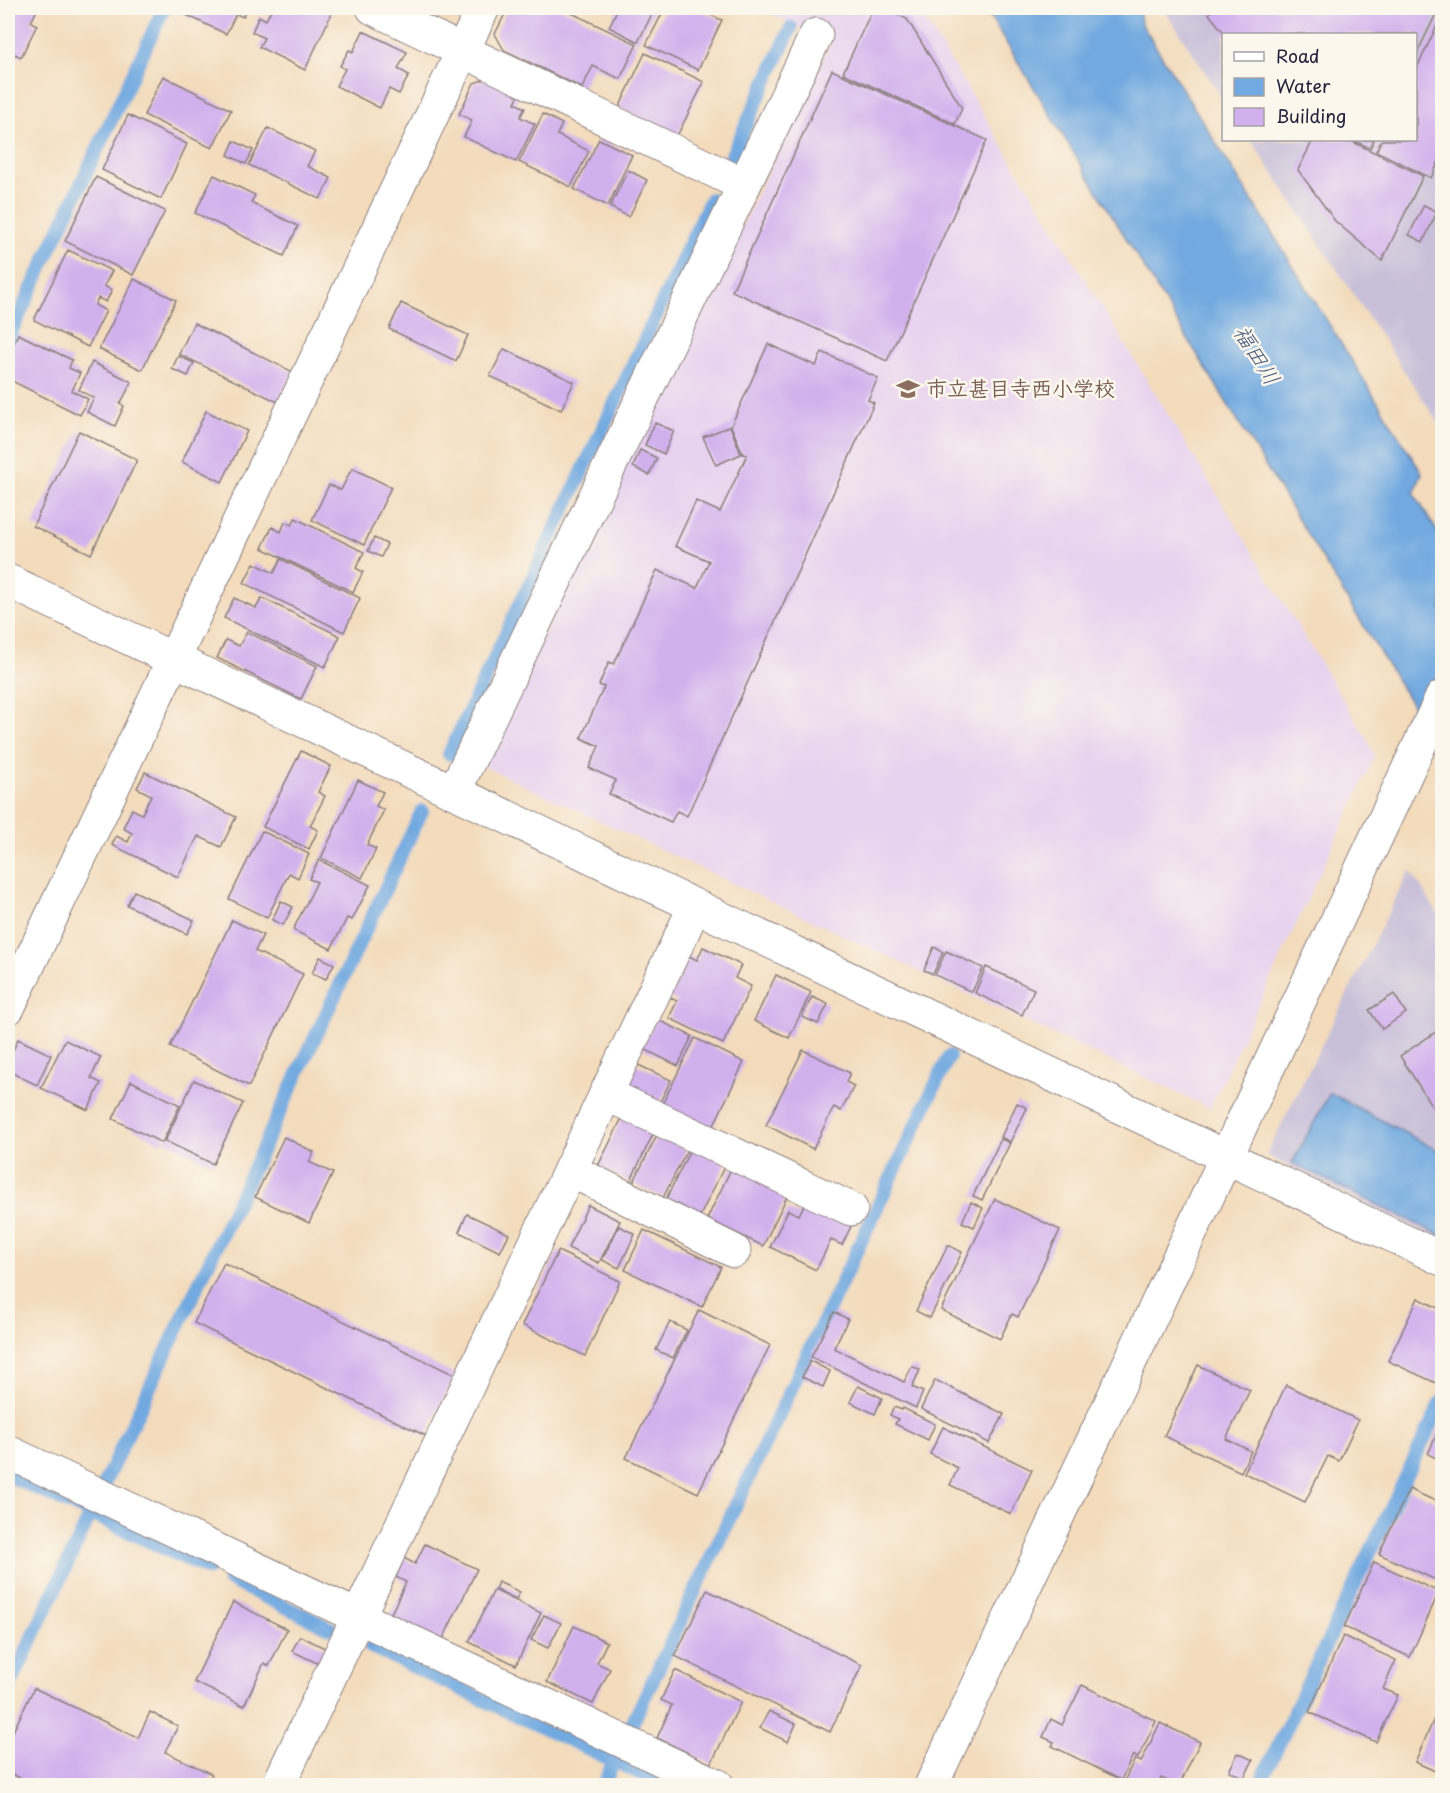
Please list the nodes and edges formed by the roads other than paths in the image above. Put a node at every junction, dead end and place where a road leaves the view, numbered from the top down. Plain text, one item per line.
1 (373, 8) edge
2 (483, 8) edge
3 (816, 35) dead end
4 (463, 50) junction
5 (744, 185) junction
6 (8, 581) edge
7 (172, 660) junction
8 (1443, 697) edge
9 (454, 792) junction
10 (696, 906) junction
11 (17, 964) edge
12 (8, 1008) edge
13 (606, 1094) junction
14 (1227, 1156) junction
15 (570, 1170) junction
16 (851, 1209) dead end
17 (734, 1251) dead end
18 (1443, 1259) edge
19 (8, 1452) edge
20 (358, 1617) junction
21 (278, 1785) edge
22 (718, 1785) edge
23 (931, 1785) edge

1 - 4 street
2 - 4 street
3 - 5 street
4 - 5 street
4 - 7 street
5 - 9 street
6 - 7 street
7 - 9 street
7 - 11 street
8 - 14 street
9 - 10 street
10 - 13 street
10 - 14 street
11 - 12 street
13 - 15 street
13 - 16 street
14 - 18 street
14 - 23 street
15 - 17 street
15 - 20 street
19 - 20 street
20 - 21 street
20 - 22 street

